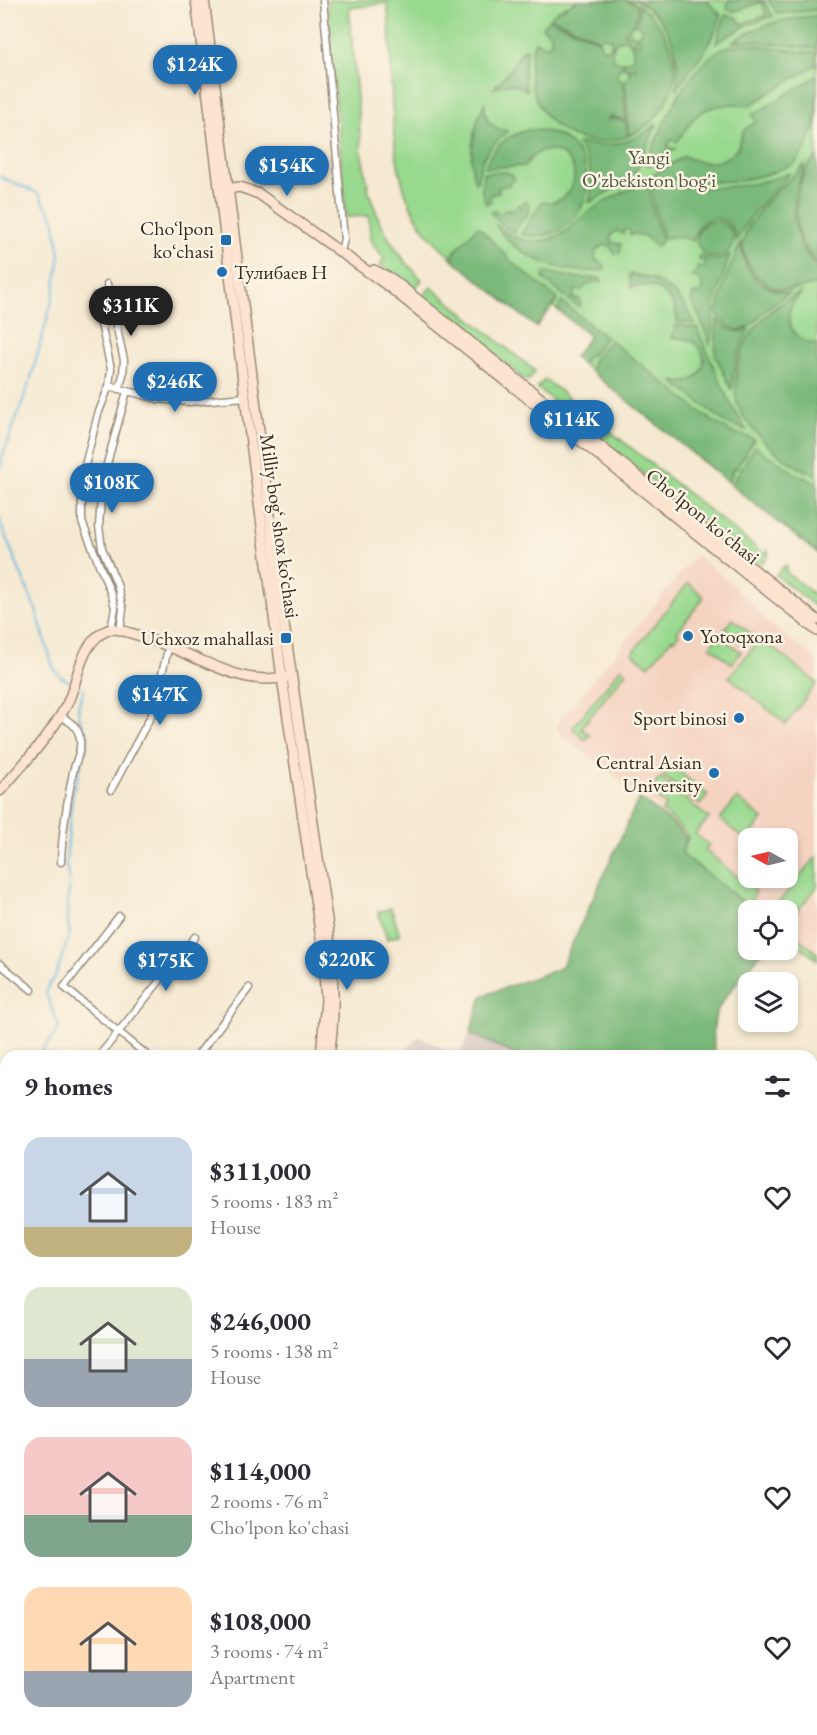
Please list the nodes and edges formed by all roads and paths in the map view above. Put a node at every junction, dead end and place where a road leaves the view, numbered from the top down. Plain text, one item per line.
1 (196, 0) edge
2 (204, 0) edge
3 (323, 0) edge
4 (224, 189) junction
5 (341, 251) junction
6 (107, 284) dead end
7 (95, 296) dead end
8 (109, 386) junction
9 (123, 390) junction
10 (245, 397) junction
11 (261, 484) junction
12 (817, 620) edge
13 (115, 630) junction
14 (817, 631) edge
15 (169, 645) junction
16 (287, 677) junction
17 (60, 716) junction
18 (111, 790) dead end
19 (0, 791) edge
20 (61, 862) dead end
21 (119, 916) dead end
22 (195, 937) dead end
23 (0, 964) edge
24 (249, 988) dead end
25 (32, 990) dead end
26 (117, 1032) junction
27 (104, 1050) edge
28 (140, 1050) edge
29 (202, 1050) edge
30 (322, 1050) edge
31 (330, 1050) edge

1 - 4 main road, Milliy bog‘ shox ko‘chasi
2 - 4 main road, Milliy bog‘ shox ko‘chasi
3 - 5 street
4 - 5 main road, Cho'lpon ko'chasi
4 - 10 main road, Milliy bog‘ shox ko‘chasi
4 - 11 main road, Milliy bog‘ shox ko‘chasi
5 - 12 main road, Cho'lpon ko'chasi
5 - 14 main road, Cho'lpon ko'chasi
6 - 9 street
7 - 8 street
8 - 9 street
8 - 13 street
9 - 10 street
9 - 13 street
10 - 11 main road, Milliy bog‘ shox ko‘chasi
11 - 16 main road, Milliy bog‘ shox ko‘chasi
13 - 15 main road
13 - 17 main road
15 - 16 main road
15 - 18 street
16 - 30 main road, Milliy bog‘ shox ko‘chasi
16 - 31 main road, Milliy bog‘ shox ko‘chasi
17 - 19 main road
17 - 20 street
21 - 26 street
22 - 26 street
23 - 25 street
24 - 29 street
26 - 27 street
26 - 28 street

